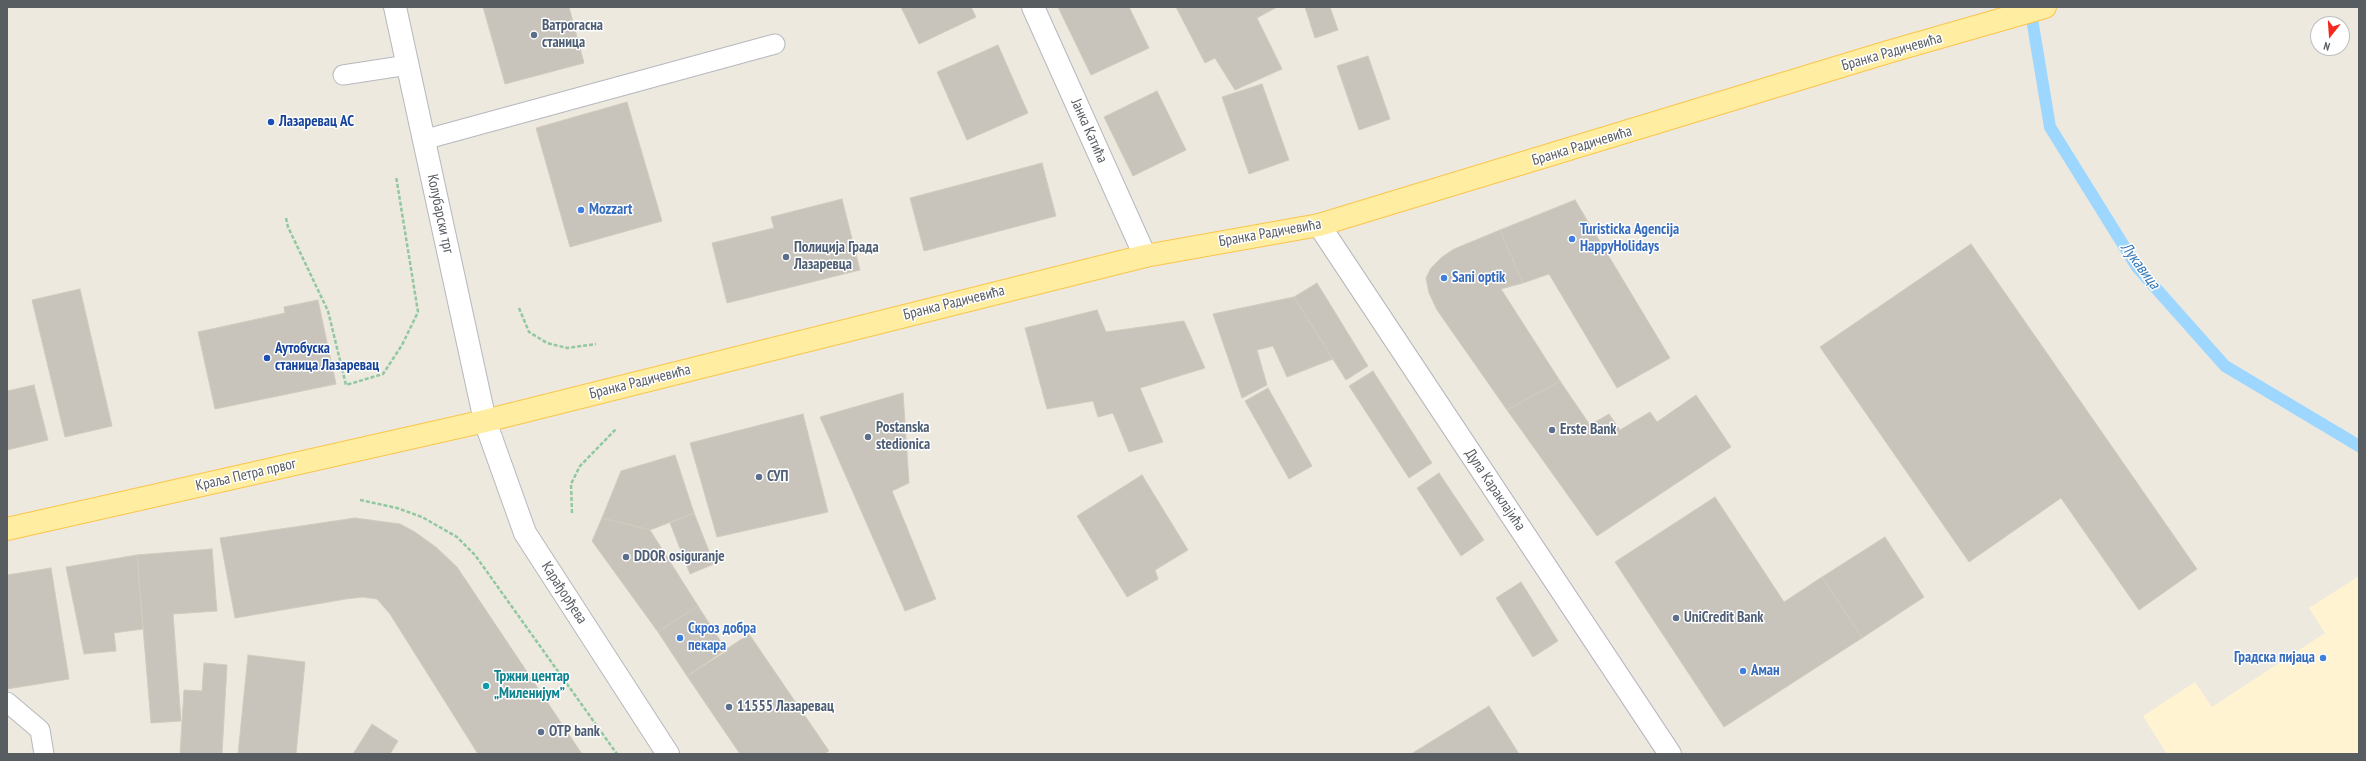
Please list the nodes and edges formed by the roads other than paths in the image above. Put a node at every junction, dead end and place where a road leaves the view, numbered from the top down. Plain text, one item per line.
1 (395, 7) edge
2 (1033, 7) edge
3 (2045, 7) edge
4 (775, 44) dead end
5 (408, 65) junction
6 (344, 75) dead end
7 (423, 140) junction
8 (1319, 225) junction
9 (1144, 256) junction
10 (485, 421) junction
11 (7, 529) edge
12 (7, 702) edge
13 (44, 754) edge
14 (668, 754) edge
15 (1670, 754) edge

1 - 5 street, Колубарски трг
2 - 9 street, Јанка Катића
3 - 8 main road, Бранка Радичевића
4 - 7 lane
5 - 6 lane
5 - 7 street, Колубарски трг
7 - 10 street, Колубарски трг
8 - 9 main road, Бранка Радичевића
8 - 15 street, Дула Караклајића
9 - 10 main road, Бранка Радичевића
10 - 11 main road, Краља Петра првог
10 - 14 street, Карађорђева
12 - 13 lane

